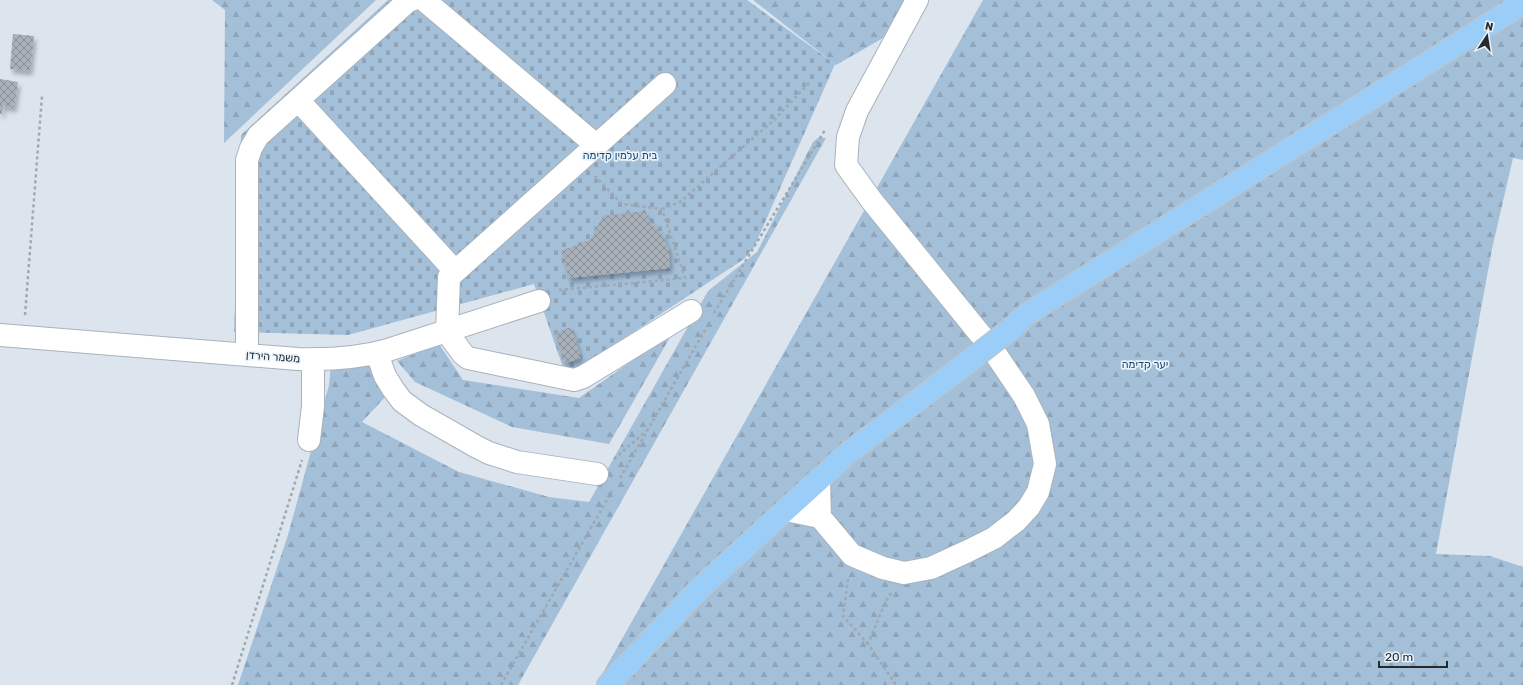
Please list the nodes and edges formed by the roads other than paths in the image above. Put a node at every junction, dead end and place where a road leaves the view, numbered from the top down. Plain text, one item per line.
1 (411, 0) edge
2 (424, 0) edge
3 (918, 0) edge
4 (1523, 3) edge
5 (665, 84) dead end
6 (298, 100) junction
7 (596, 145) junction
8 (455, 271) junction
9 (539, 301) road end
10 (691, 311) dead end
11 (447, 332) junction
12 (0, 335) edge
13 (378, 353) junction
14 (247, 355) junction
15 (313, 359) junction
16 (309, 440) road end
17 (597, 474) road end
18 (819, 480) junction
19 (786, 510) junction
20 (820, 518) junction
21 (608, 685) edge

1 - 6 street
2 - 7 street
3 - 20 street
4 - 18 main road, bridge
5 - 7 street
6 - 8 street
6 - 14 street
7 - 8 street
8 - 11 street
9 - 11 street, משמר הירדן
10 - 11 street
11 - 13 street, משמר הירדן
12 - 14 street, משמר הירדן
13 - 15 street, משמר הירדן
13 - 17 street
14 - 15 street, משמר הירדן
15 - 16 street
18 - 19 main road
18 - 20 street
19 - 20 street
19 - 21 main road

